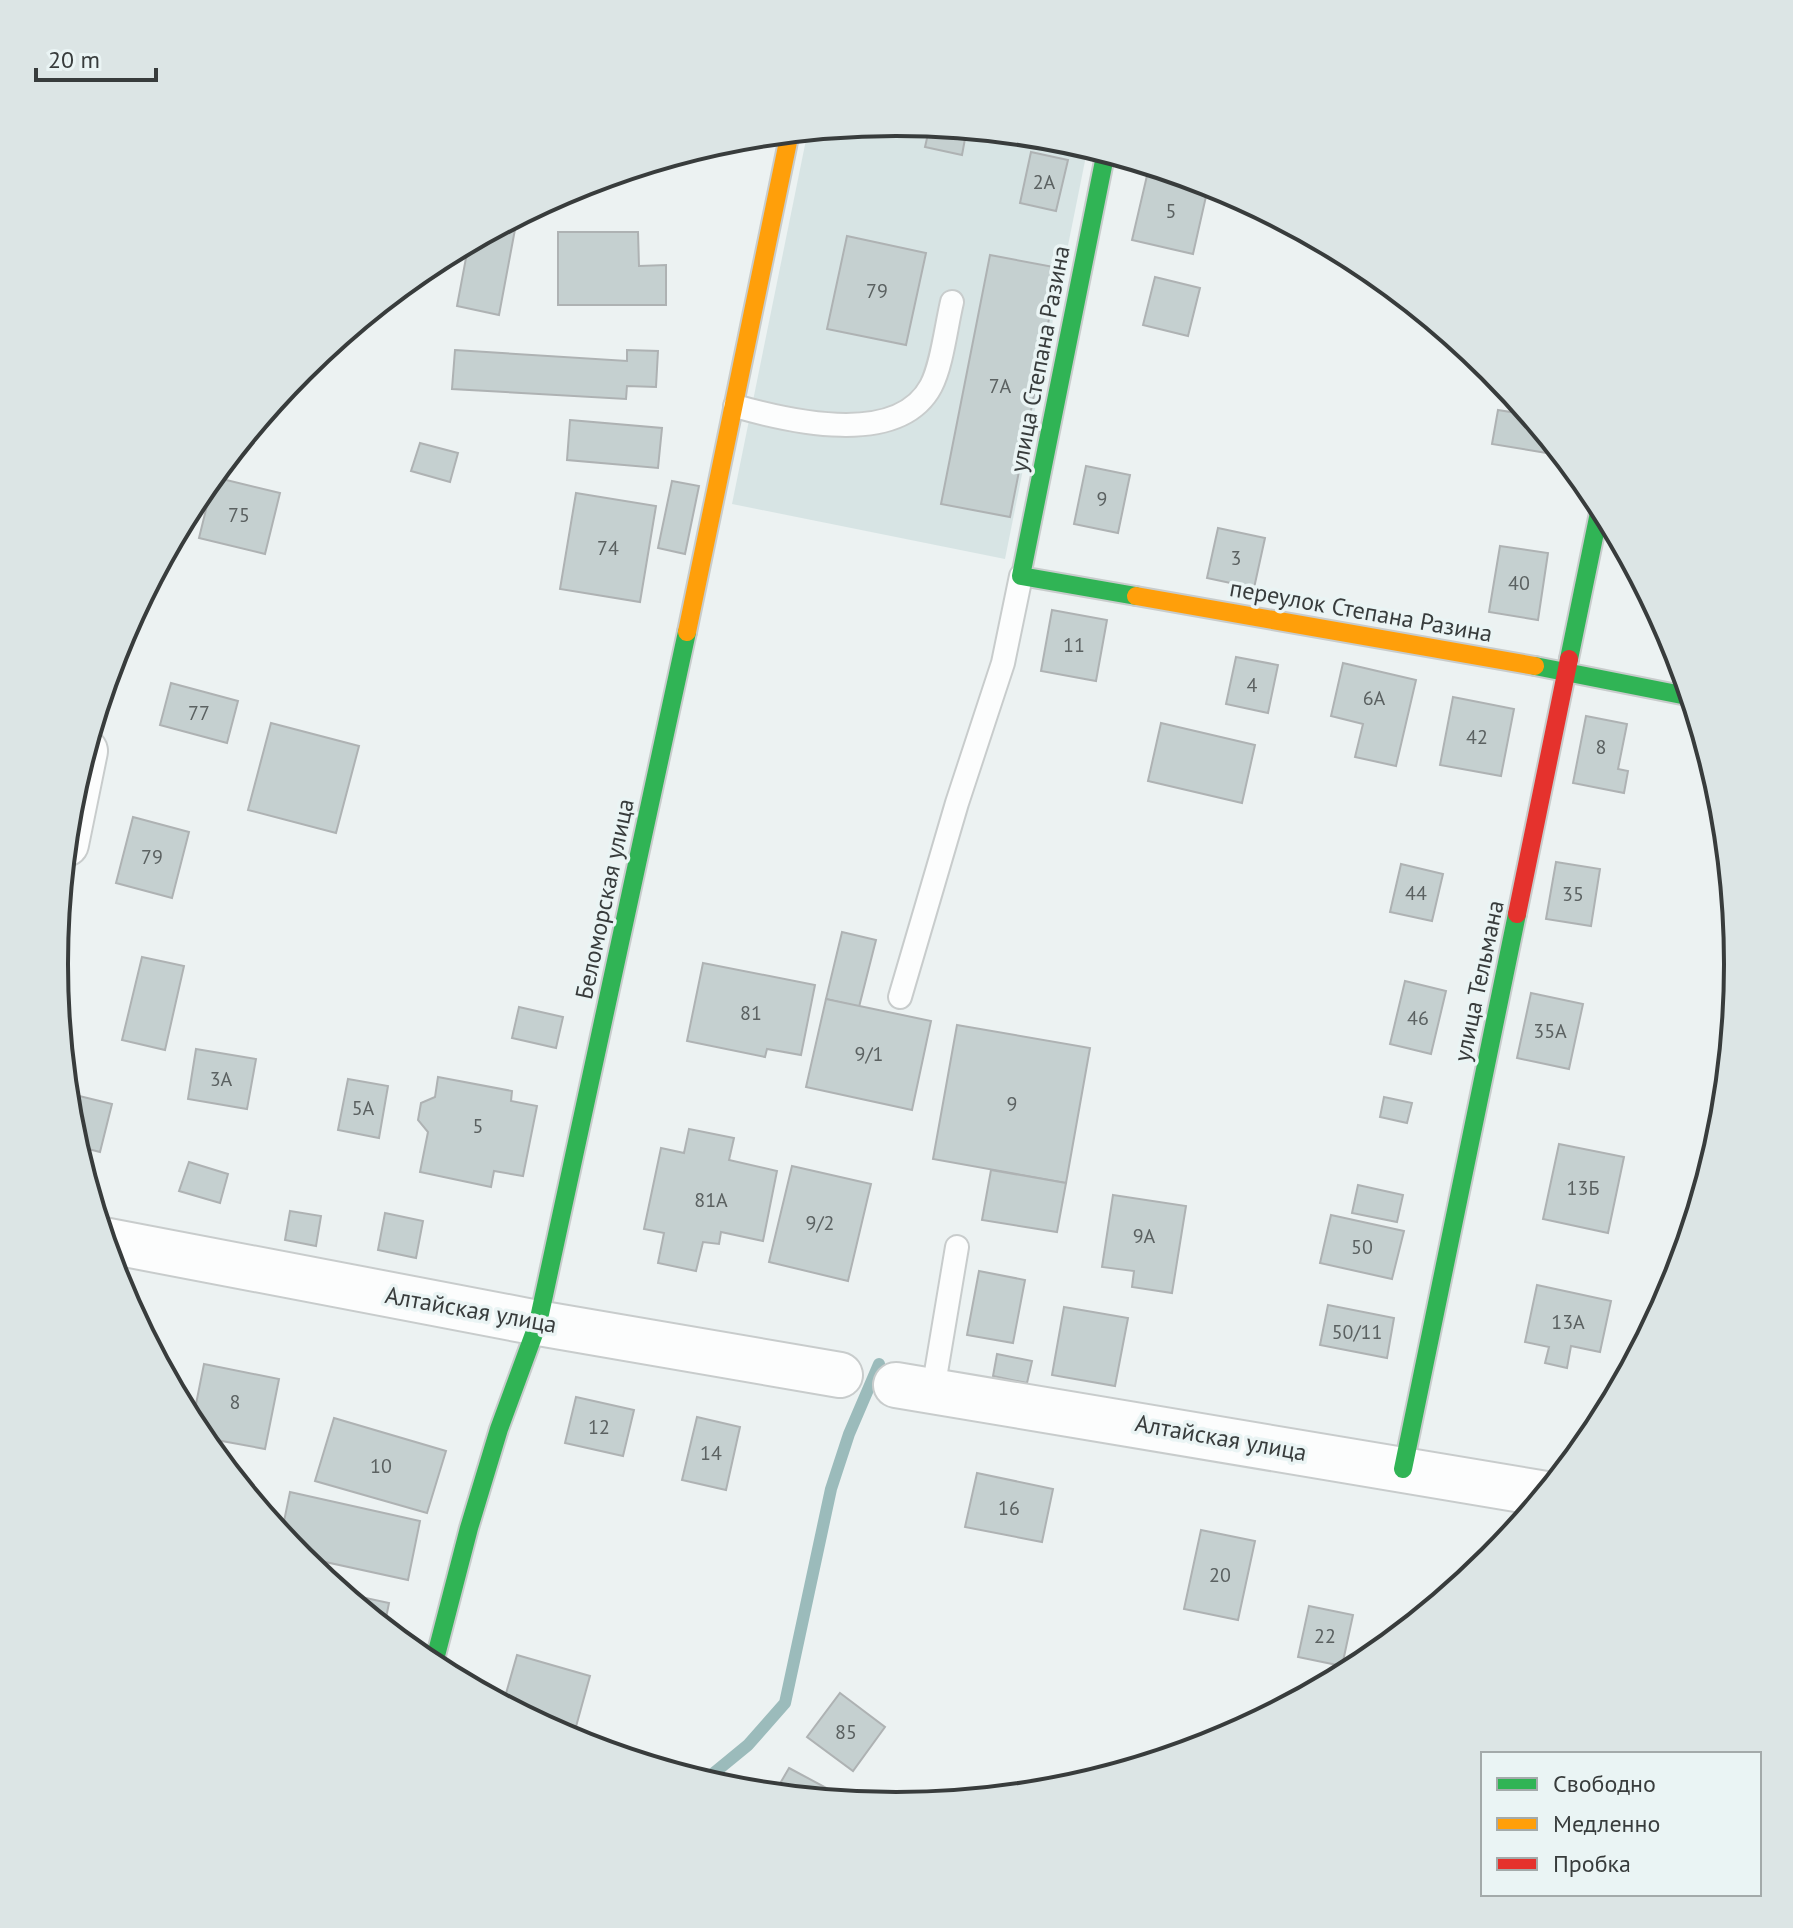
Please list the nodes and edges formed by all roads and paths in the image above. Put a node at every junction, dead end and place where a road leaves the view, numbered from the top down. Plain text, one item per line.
1 (788, 143) edge
2 (1104, 162) edge
3 (952, 302) dead end
4 (735, 406) junction
5 (1597, 523) edge
6 (1021, 576) junction
7 (1568, 672) junction
8 (1680, 695) edge
9 (900, 997) dead end
10 (117, 1242) edge
11 (957, 1247) dead end
12 (538, 1323) junction
13 (840, 1375) dead end
14 (915, 1387) joint
15 (1403, 1469) junction
16 (1534, 1492) edge
17 (437, 1653) edge

1 - 4 street, Беломорская улица
2 - 6 street, улица Степана Разина
3 - 4 lane
4 - 12 street, Беломорская улица
5 - 7 street, улица Тельмана
6 - 7 street, переулок Степана Разина
6 - 9 lane
7 - 8 street, переулок Степана Разина
7 - 15 street, улица Тельмана
10 - 12 street, Алтайская улица
11 - 14 lane
12 - 13 street, Алтайская улица
12 - 17 street, Беломорская улица
14 - 15 street, Алтайская улица
15 - 16 street, Алтайская улица

